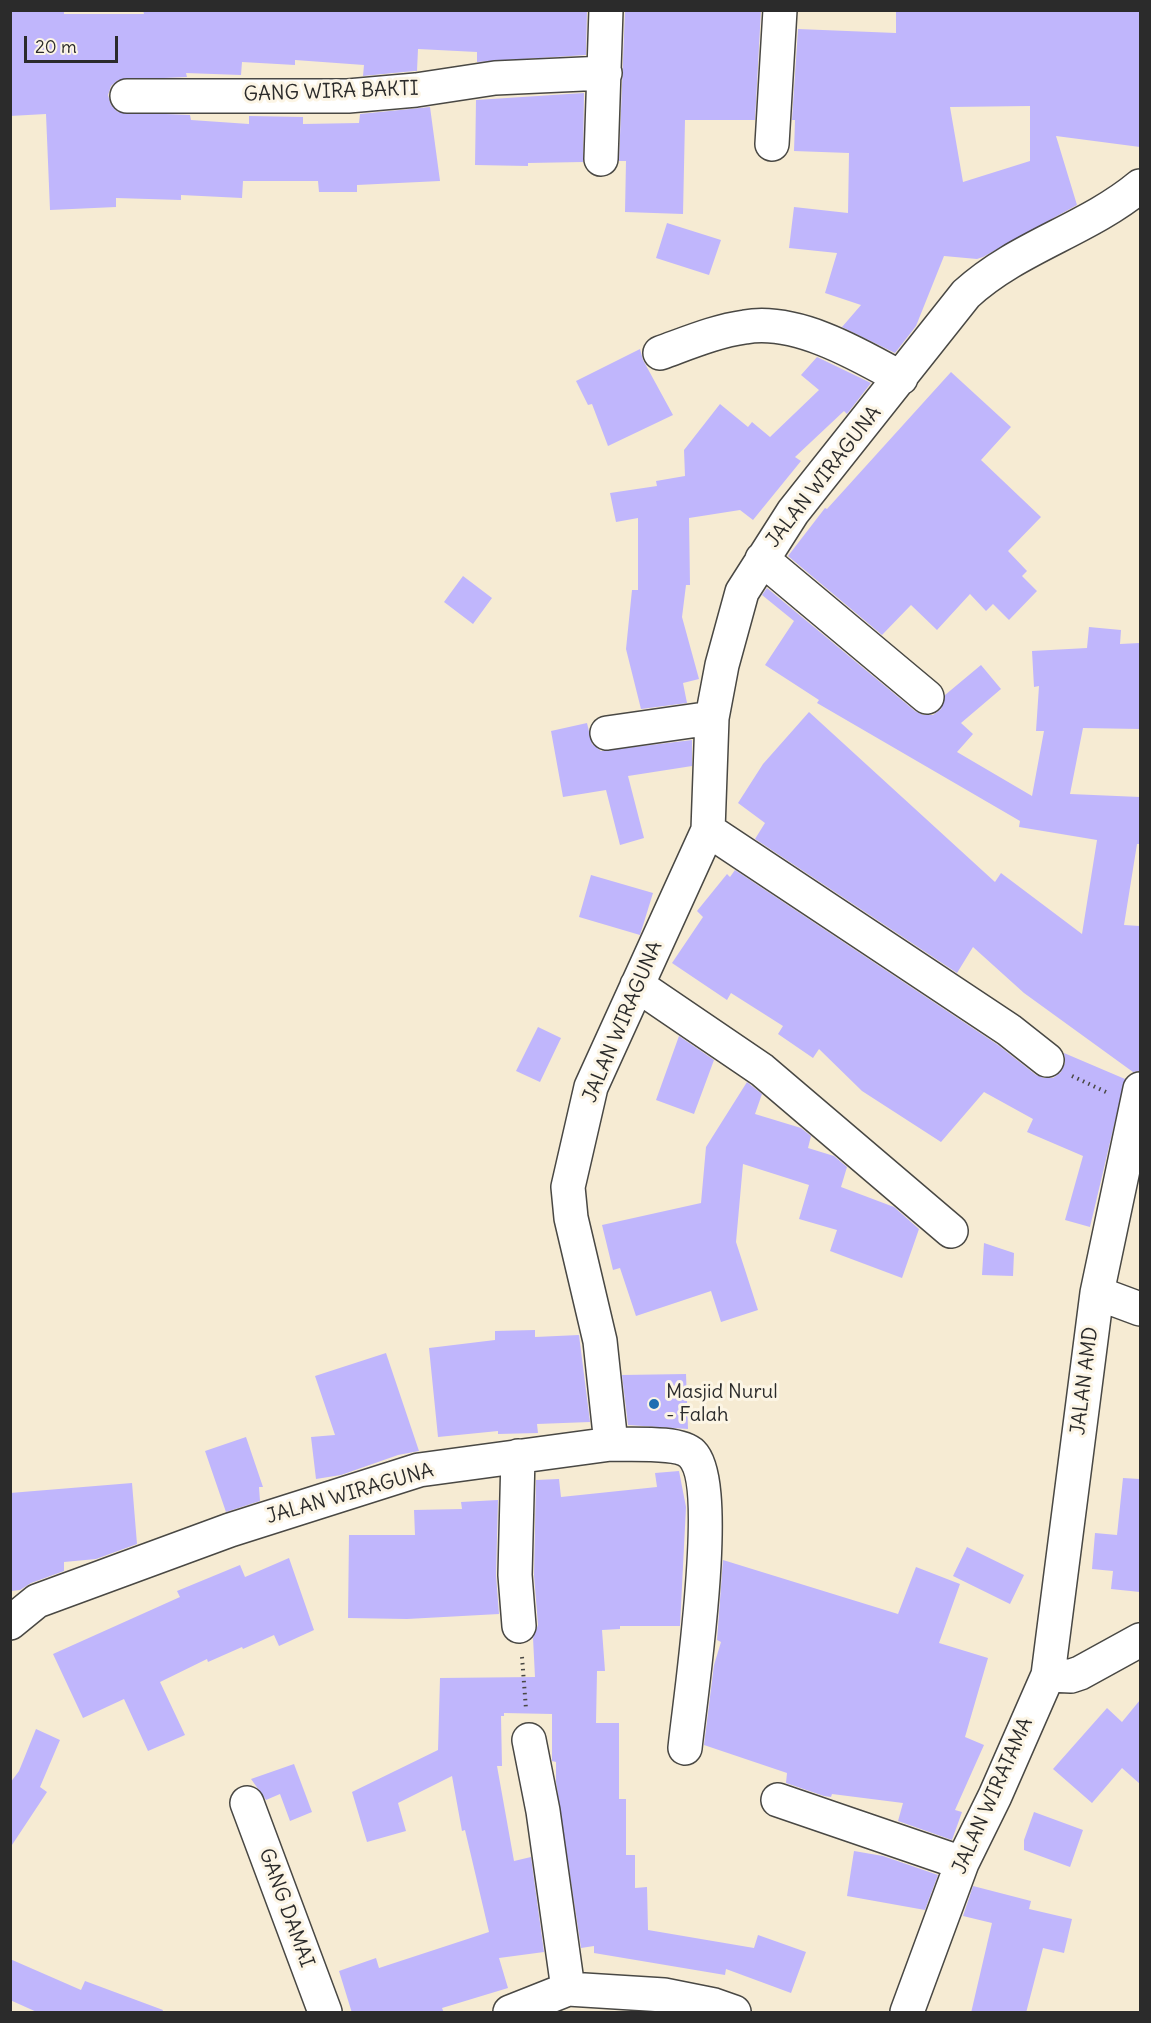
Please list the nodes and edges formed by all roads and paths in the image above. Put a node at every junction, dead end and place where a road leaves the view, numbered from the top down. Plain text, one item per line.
1 (606, 10) edge
2 (780, 10) edge
3 (605, 73) junction
4 (127, 96) dead end
5 (772, 144) dead end
6 (601, 159) dead end
7 (1140, 186) edge
8 (660, 353) dead end
9 (901, 378) junction
10 (762, 559) junction
11 (927, 697) dead end
12 (712, 718) junction
13 (607, 733) dead end
14 (708, 830) junction
15 (637, 985) junction
16 (1047, 1060) joint
17 (1139, 1097) edge
18 (1130, 1178) edge
19 (951, 1231) dead end
20 (1097, 1293) junction
21 (1140, 1309) edge
22 (611, 1444) junction
23 (518, 1456) junction
24 (10, 1623) edge
25 (519, 1626) joint
26 (1140, 1640) edge
27 (1048, 1676) junction
28 (529, 1740) joint
29 (685, 1748) dead end
30 (778, 1800) dead end
31 (247, 1803) dead end
32 (962, 1863) junction
33 (568, 1989) junction
34 (325, 2013) edge
35 (510, 2013) edge
36 (734, 2013) edge
37 (907, 2013) edge

1 - 3 street
2 - 5 street
3 - 4 street, GANG WIRA BAKTI
3 - 6 street
7 - 9 street, JALAN WIRAGUNA
8 - 9 street
9 - 10 street, JALAN WIRAGUNA
10 - 11 street
10 - 12 street, JALAN WIRAGUNA
12 - 13 street
12 - 14 street, JALAN WIRAGUNA
14 - 15 street, JALAN WIRAGUNA
14 - 16 street
15 - 19 street
15 - 22 street, JALAN WIRAGUNA
16 - 17 path
17 - 18 street, JALAN AMD
18 - 20 street, JALAN AMD
20 - 21 street
20 - 27 street, JALAN AMD
22 - 23 street, JALAN WIRAGUNA
22 - 29 street
23 - 24 street, JALAN WIRAGUNA
23 - 25 street
25 - 28 path
26 - 27 street
27 - 32 street, JALAN WIRATAMA
28 - 33 street
30 - 32 street
31 - 34 street, GANG DAMAI
32 - 37 street, JALAN WIRATAMA
33 - 35 street
33 - 36 street

